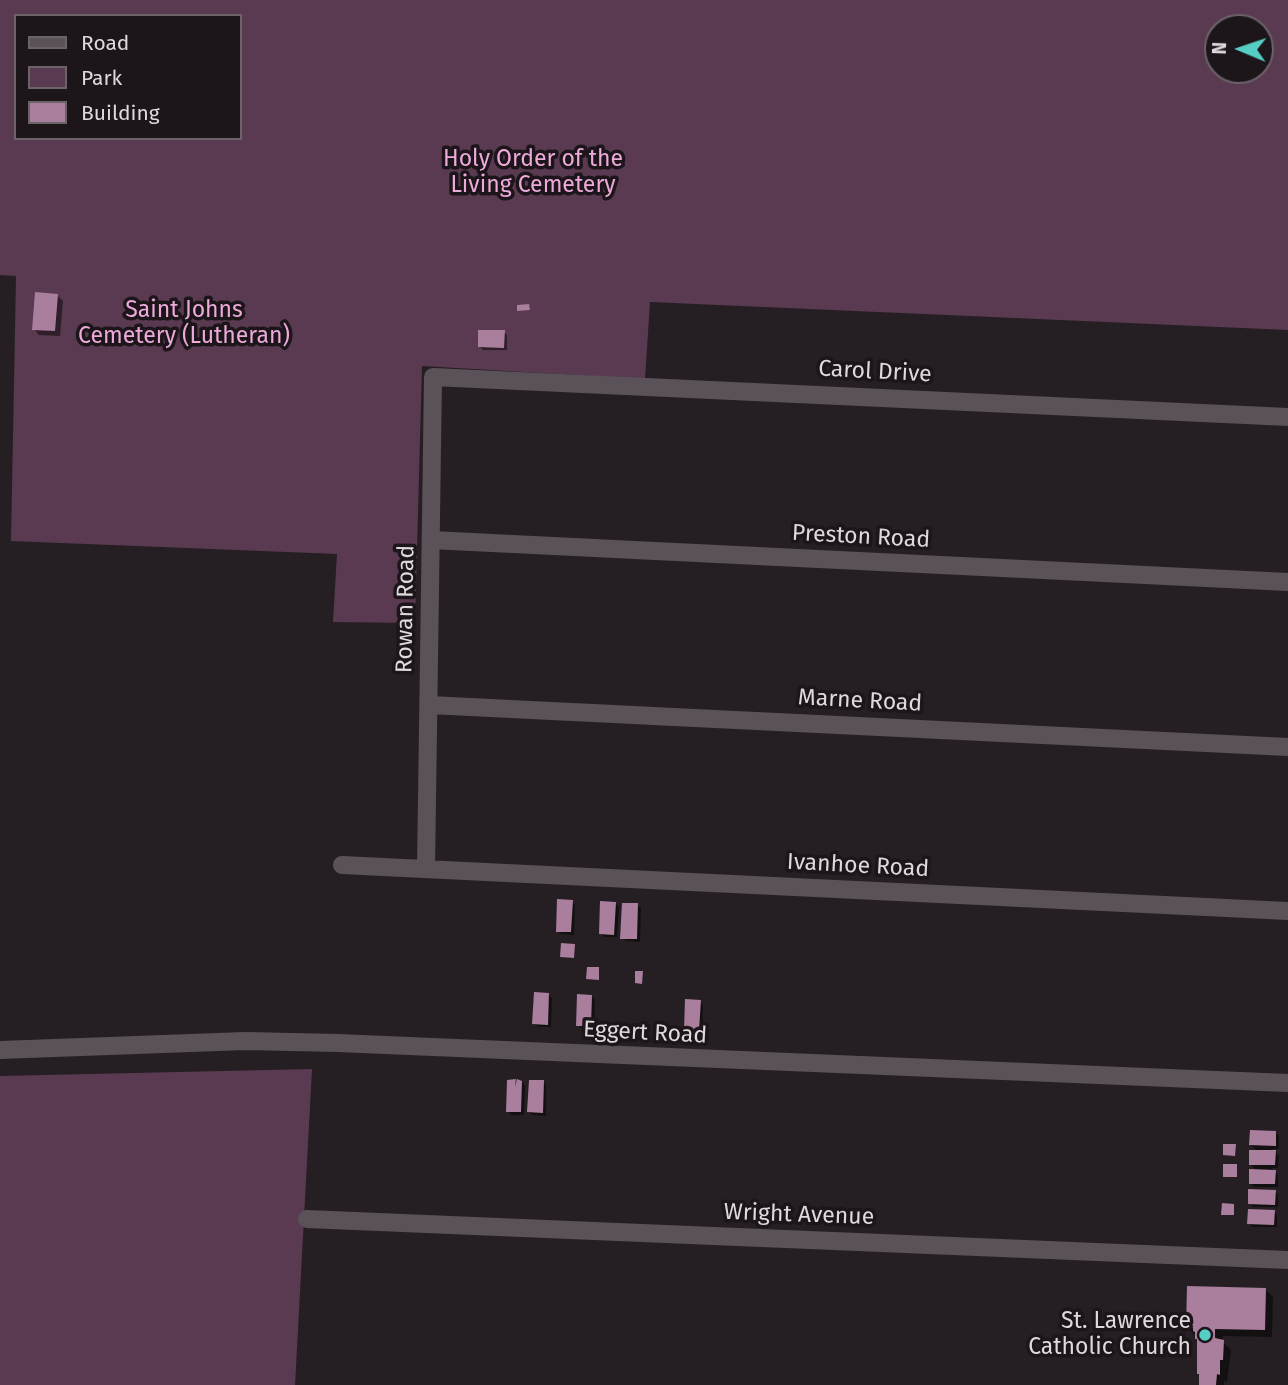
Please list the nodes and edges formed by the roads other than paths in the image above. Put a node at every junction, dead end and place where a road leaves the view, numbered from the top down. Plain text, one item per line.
1 (461, 377) joint
2 (1288, 417) edge
3 (431, 540) junction
4 (1288, 582) edge
5 (429, 705) junction
6 (1288, 747) edge
7 (342, 865) dead end
8 (426, 869) junction
9 (1288, 911) edge
10 (0, 1050) edge
11 (1288, 1083) edge
12 (307, 1219) dead end
13 (1288, 1260) edge

1 - 2 street, Carol Drive
1 - 3 street, Rowan Road
3 - 4 street, Preston Road
3 - 5 street, Rowan Road
5 - 6 street, Marne Road
5 - 8 street, Rowan Road
7 - 8 street, Ivanhoe Road
8 - 9 street, Ivanhoe Road
10 - 11 street, Eggert Road
12 - 13 street, Wright Avenue

